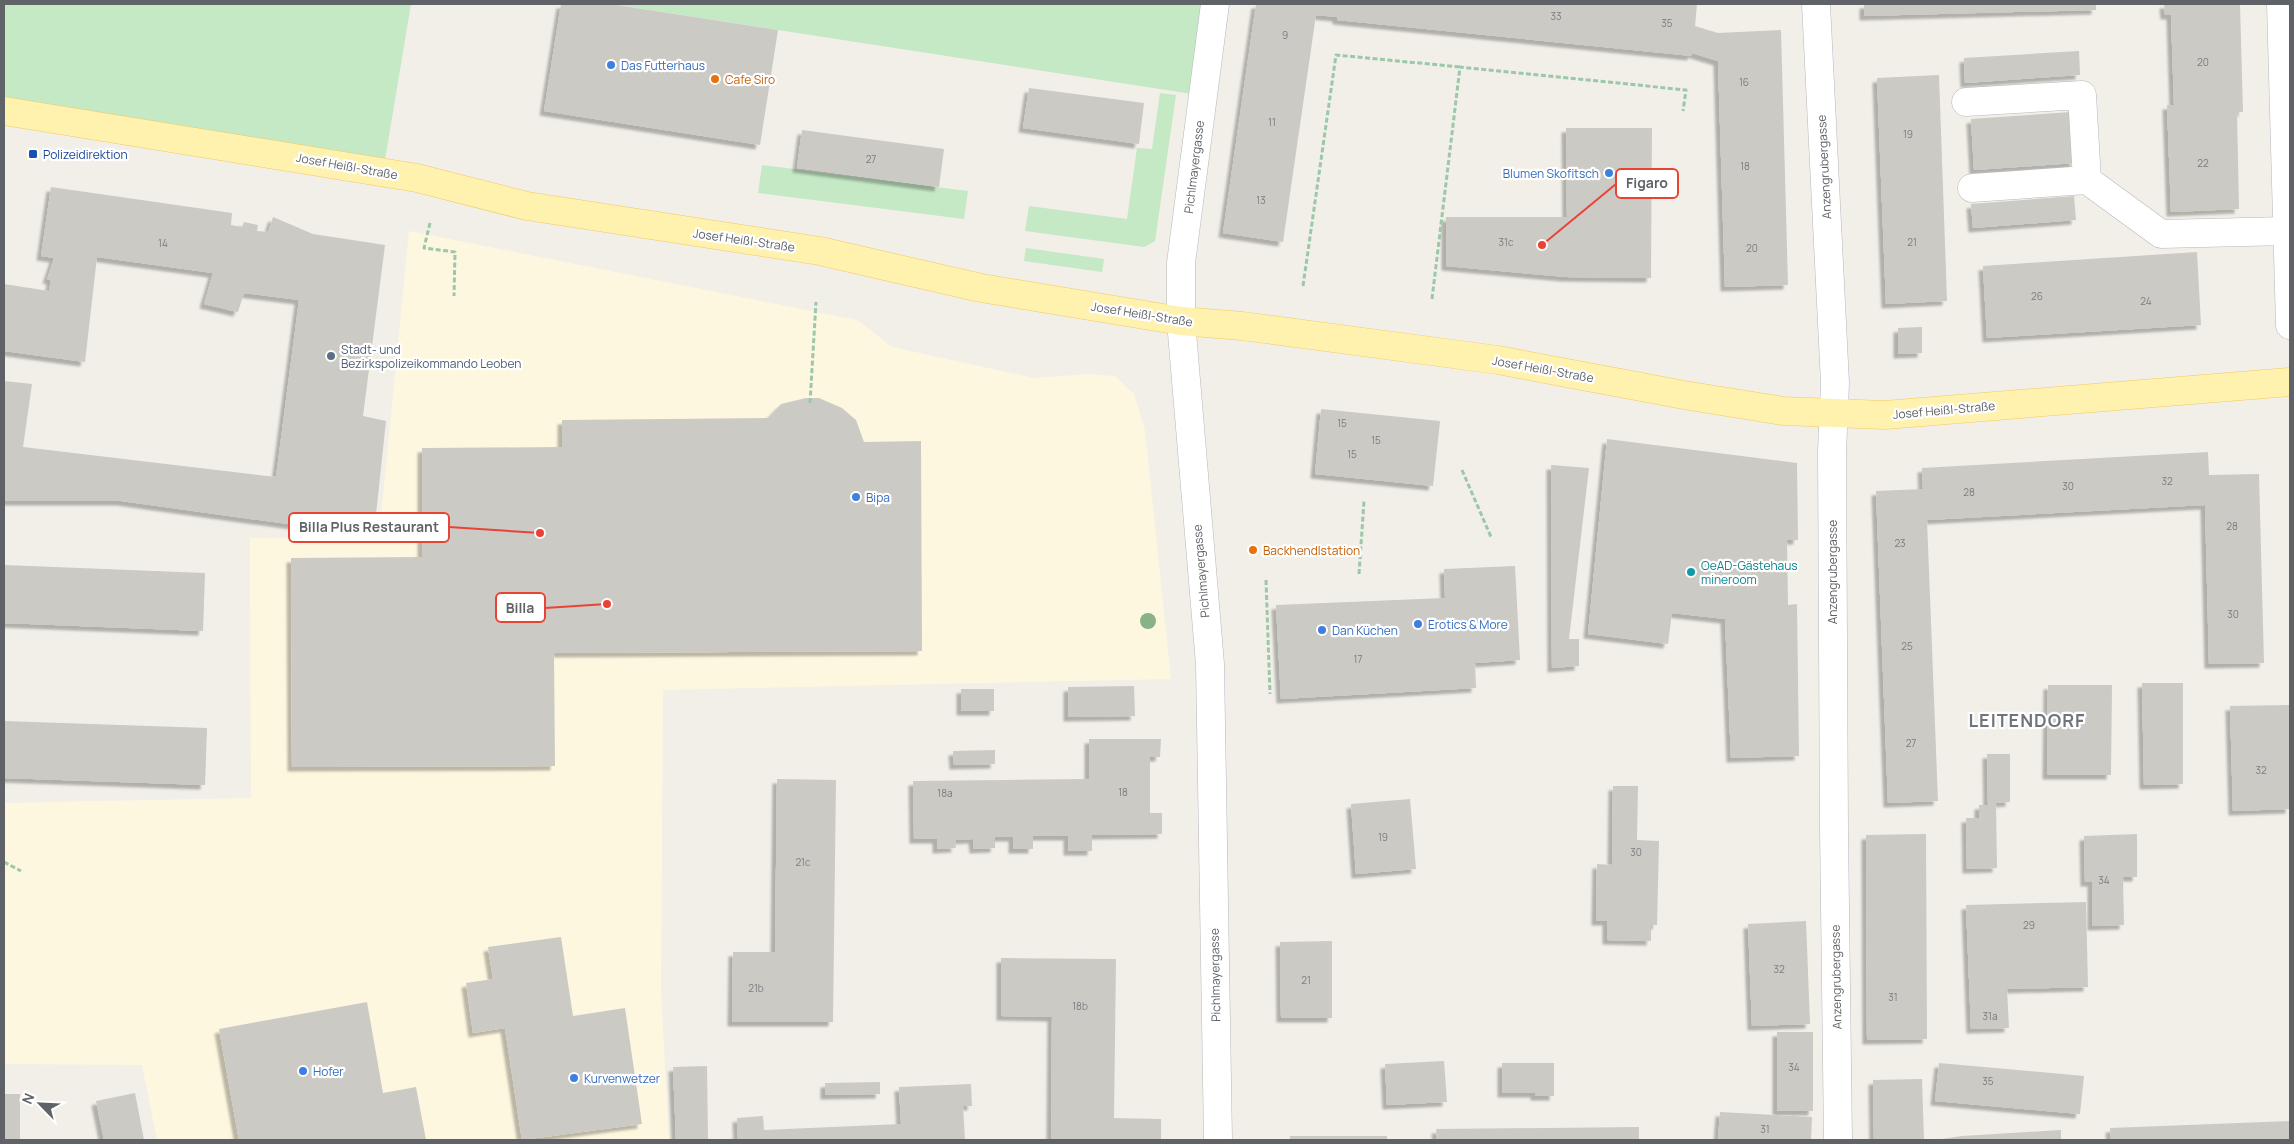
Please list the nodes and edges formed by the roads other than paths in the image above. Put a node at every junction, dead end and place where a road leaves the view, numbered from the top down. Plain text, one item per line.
1 (1215, 4) edge
2 (1816, 4) edge
3 (2281, 4) edge
4 (1966, 102) dead end
5 (4, 111) edge
6 (2087, 180) junction
7 (1972, 188) dead end
8 (2287, 230) junction
9 (1181, 321) junction
10 (2290, 325) edge
11 (2290, 382) edge
12 (1834, 414) junction
13 (1218, 1140) edge
14 (1838, 1140) edge

1 - 9 street, Pichlmayergasse
2 - 12 street, Anzengrubergasse
3 - 8 street
4 - 6 street
5 - 9 main road, Josef Heißl-Straße
6 - 7 street
6 - 8 street
8 - 10 street
9 - 12 main road, Josef Heißl-Straße
9 - 13 street, Pichlmayergasse
11 - 12 main road, Josef Heißl-Straße
12 - 14 street, Anzengrubergasse

